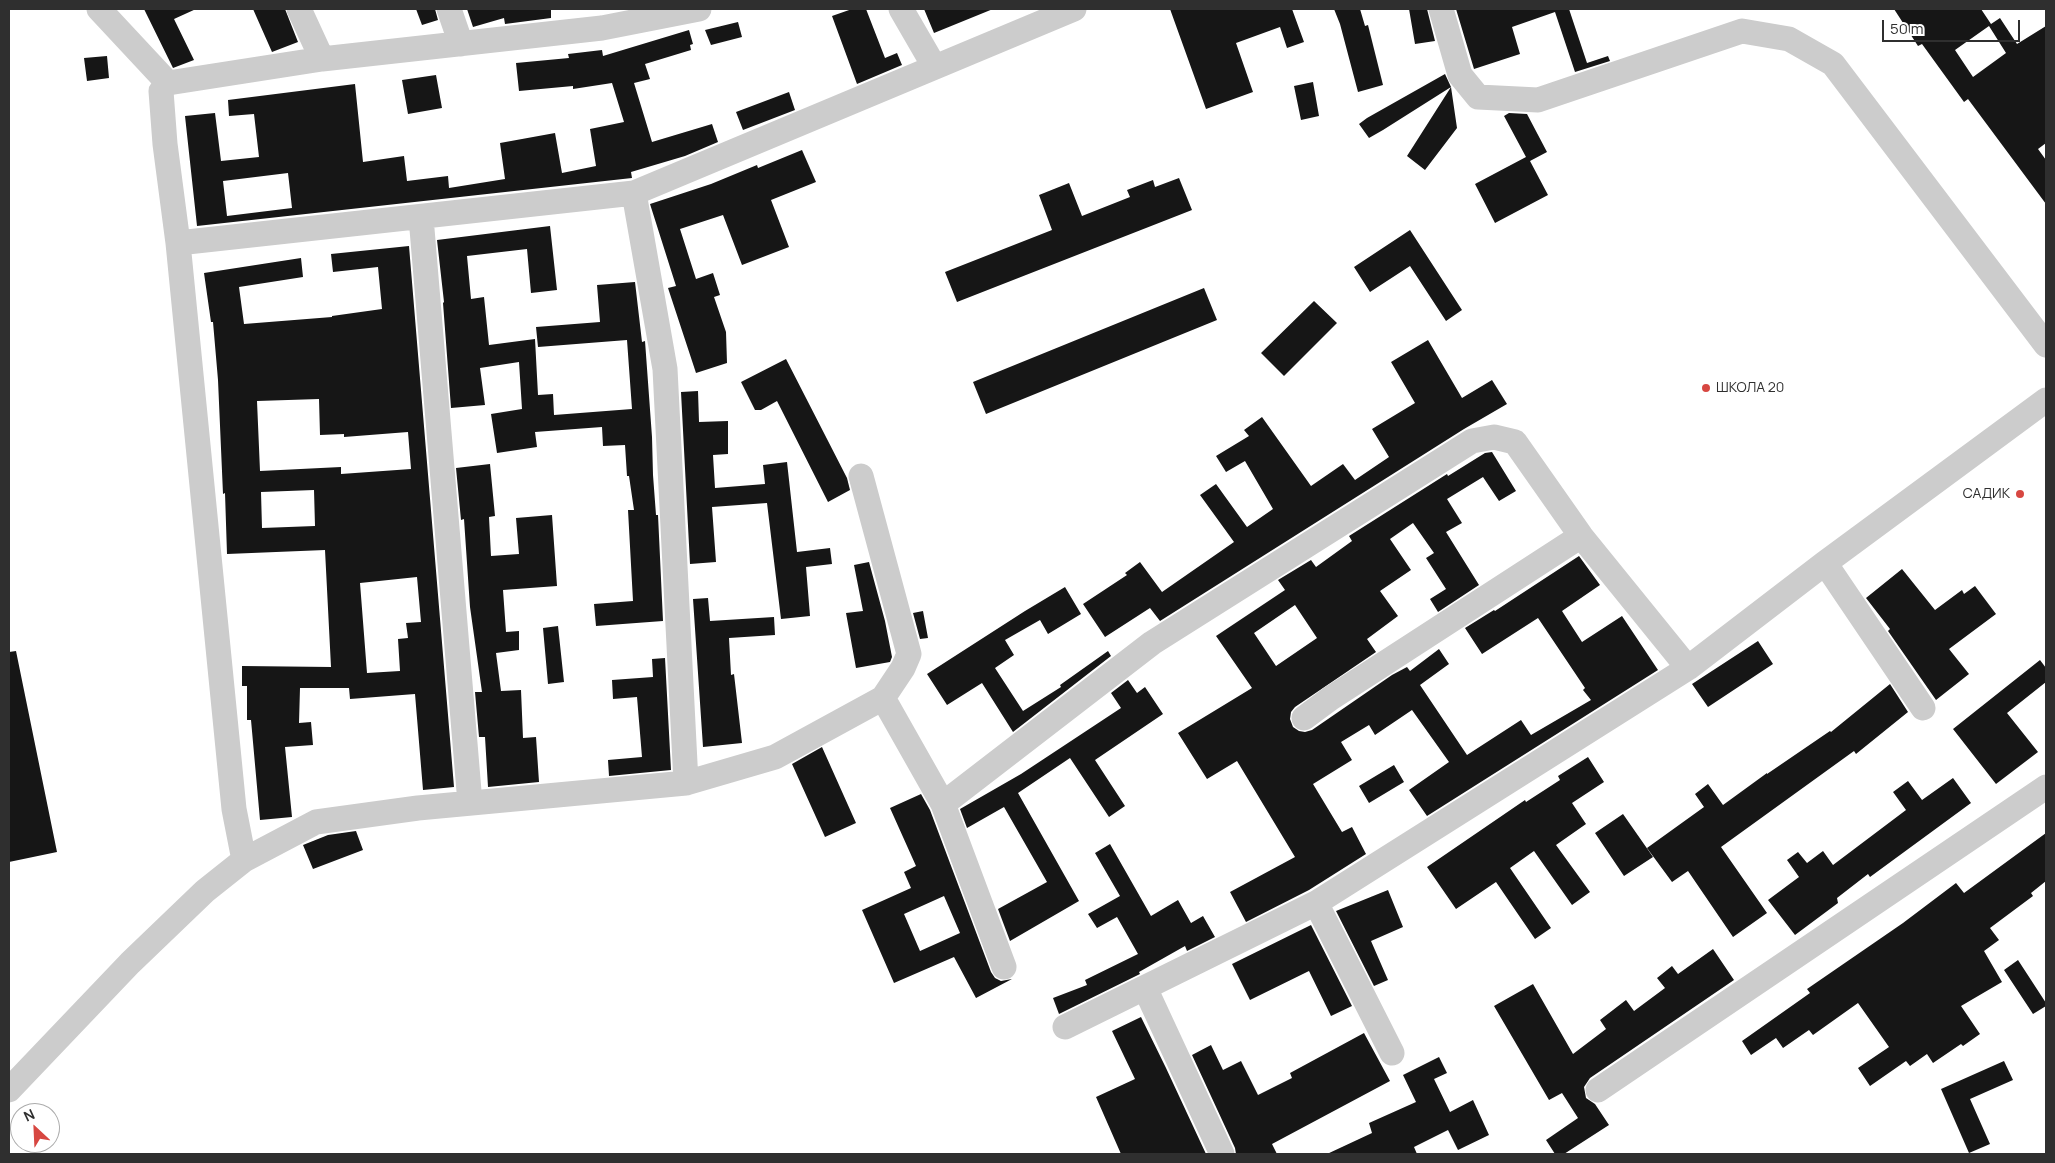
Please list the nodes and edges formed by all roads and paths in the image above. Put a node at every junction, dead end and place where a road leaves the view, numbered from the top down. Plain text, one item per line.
1 (99, 9) edge
2 (299, 9) edge
3 (449, 9) edge
4 (699, 9) edge
5 (901, 9) edge
6 (1074, 9) edge
7 (1441, 9) edge
8 (461, 44) junction
9 (322, 58) junction
10 (934, 66) junction
11 (168, 83) junction
12 (634, 193) junction
13 (421, 217) junction
14 (178, 243) junction
15 (2046, 345) edge
16 (2046, 400) edge
17 (861, 476) dead end
18 (1582, 536) junction
19 (1825, 563) junction
20 (1688, 668) junction
21 (883, 698) junction
22 (1923, 708) dead end
23 (1304, 718) dead end
24 (686, 783) junction
25 (2046, 786) edge
26 (470, 803) junction
27 (943, 804) junction
28 (244, 860) junction
29 (1316, 903) junction
30 (1004, 967) dead end
31 (1145, 988) junction
32 (1065, 1027) dead end
33 (1392, 1053) dead end
34 (9, 1090) edge
35 (1598, 1090) dead end
36 (1222, 1154) edge

1 - 11 street
2 - 9 street
3 - 8 street
4 - 8 street
5 - 10 street
6 - 10 street
7 - 15 street
8 - 9 street
9 - 11 street
10 - 12 street
11 - 14 street
12 - 13 street
12 - 24 street
13 - 14 street
13 - 26 street
14 - 28 street
16 - 19 street
17 - 21 street
18 - 20 street
18 - 23 street
18 - 27 street
19 - 20 street
19 - 22 street
20 - 29 street
21 - 24 street
21 - 27 street
24 - 26 street
25 - 35 street
26 - 28 street
27 - 30 street
28 - 34 street
29 - 31 street
29 - 33 street
31 - 32 street
31 - 36 street

